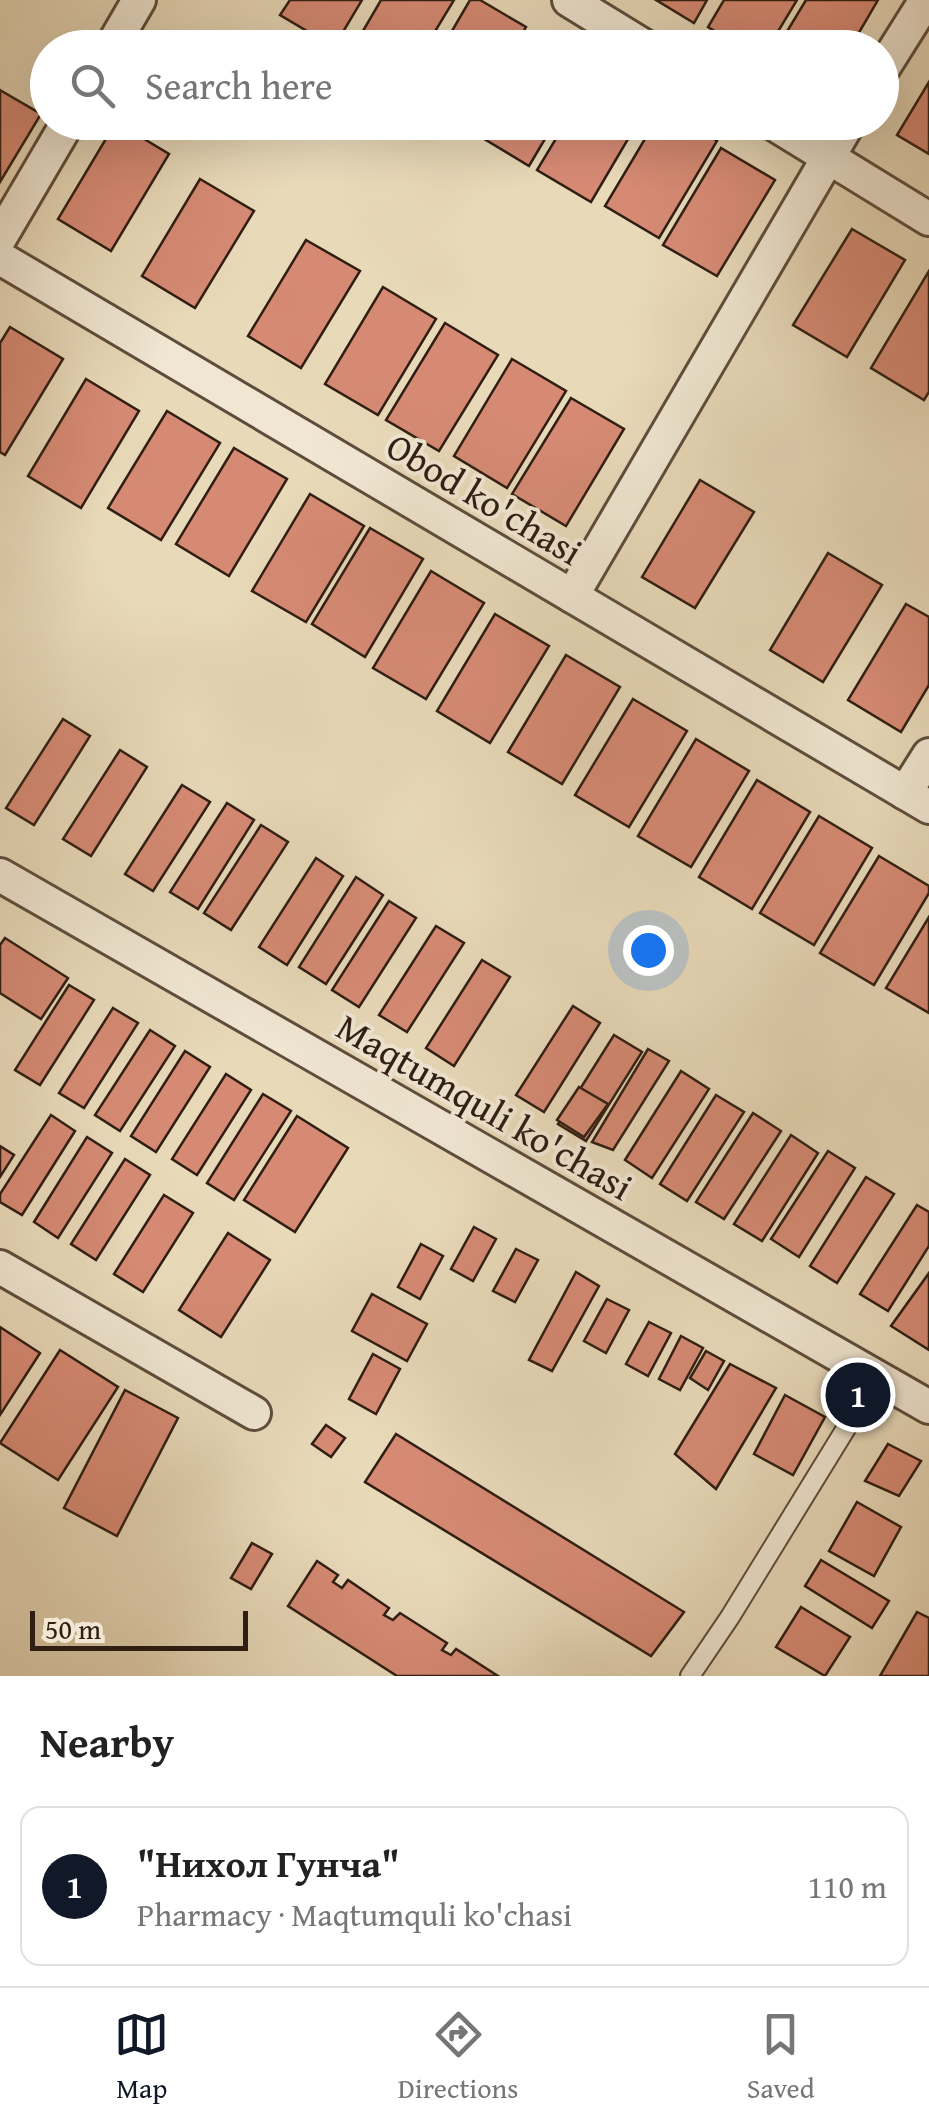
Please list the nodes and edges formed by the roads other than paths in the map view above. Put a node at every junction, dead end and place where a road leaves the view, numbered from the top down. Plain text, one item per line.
1 (139, 0) edge
2 (569, 0) edge
3 (926, 0) edge
4 (122, 30) edge
5 (618, 30) edge
6 (899, 43) edge
7 (57, 140) edge
8 (800, 140) edge
9 (838, 140) edge
10 (827, 157) junction
11 (929, 219) edge
12 (0, 238) edge
13 (0, 258) edge
14 (572, 596) junction
15 (929, 755) edge
16 (917, 800) edge
17 (0, 876) edge
18 (0, 1267) edge
19 (876, 1378) junction
20 (929, 1408) edge
21 (254, 1413) dead end
22 (690, 1676) edge

1 - 4 street
2 - 5 street
3 - 6 street
7 - 12 street
8 - 10 street
9 - 10 street
10 - 11 street
10 - 14 street
13 - 14 street, Obod ko'chasi
14 - 16 street, Obod ko'chasi
15 - 16 street
17 - 19 street, Maqtumquli ko'chasi
18 - 21 street
19 - 20 street, Maqtumquli ko'chasi
19 - 22 lane

